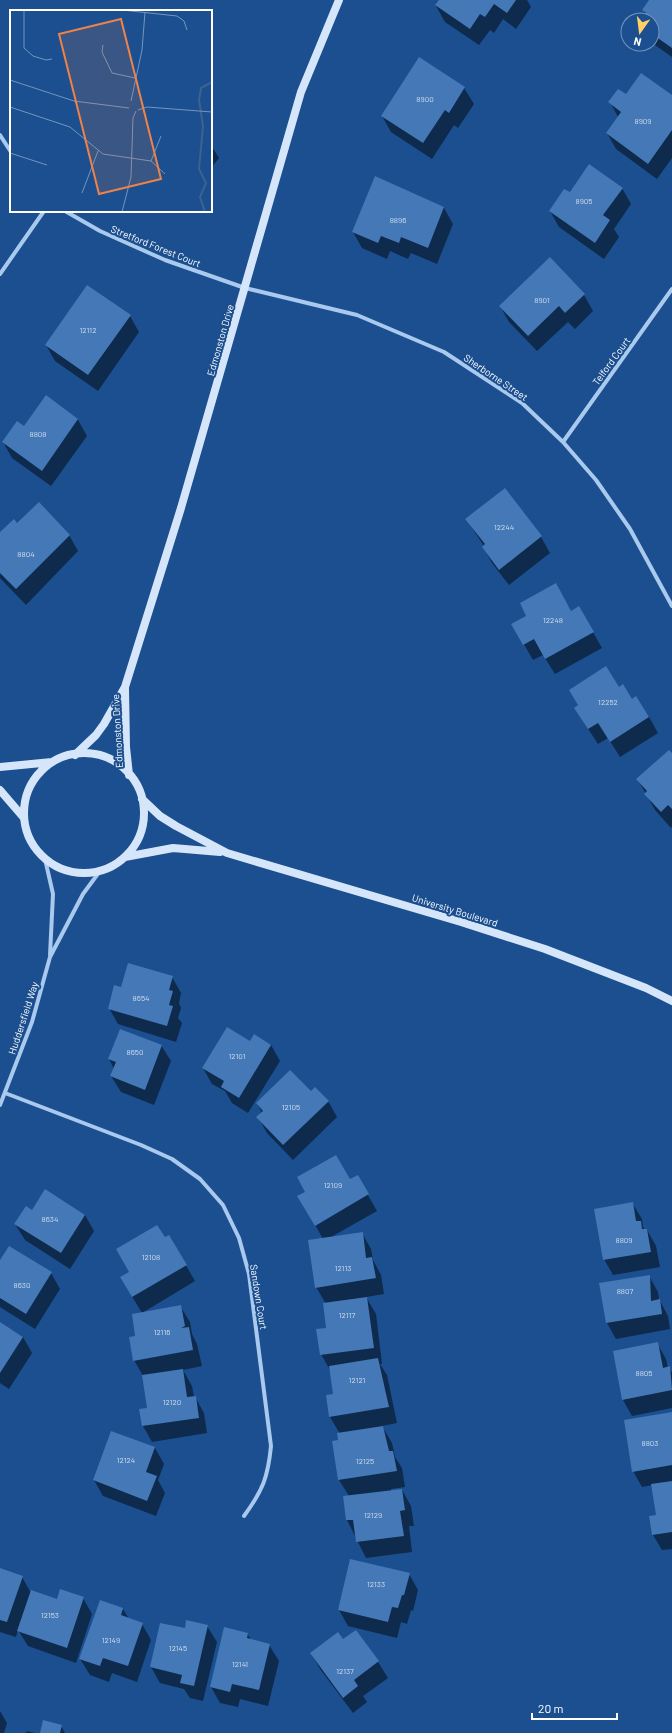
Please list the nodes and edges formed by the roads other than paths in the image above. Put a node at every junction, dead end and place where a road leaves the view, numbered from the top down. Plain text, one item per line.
1 (338, 0) edge
2 (0, 135) edge
3 (10, 150) edge
4 (43, 212) edge
5 (67, 212) edge
6 (0, 274) edge
7 (245, 288) junction
8 (672, 289) edge
9 (563, 442) junction
10 (672, 606) edge
11 (125, 687) junction
12 (75, 755) junction
13 (53, 762) junction
14 (0, 767) edge
15 (129, 775) junction
16 (0, 790) edge
17 (142, 799) junction
18 (24, 818) junction
19 (227, 853) junction
20 (124, 858) junction
21 (45, 859) junction
22 (100, 871) junction
23 (50, 957) junction
24 (672, 1001) edge
25 (5, 1093) junction
26 (0, 1105) edge
27 (244, 1516) dead end

1 - 7 street, Edmonston Drive
2 - 3 street
4 - 6 street
5 - 7 street, Stretford Forest Court
7 - 9 street, Sherborne Street
7 - 11 street, Edmonston Drive
8 - 9 street, Telford Court
9 - 10 street, Sherborne Street
11 - 12 street, Edmonston Drive
11 - 15 street, Edmonston Drive
12 - 13 street
12 - 15 street
13 - 14 street
13 - 18 street
15 - 17 street
16 - 18 street
17 - 19 street, University Boulevard
17 - 20 street
18 - 21 street
19 - 20 street, University Boulevard
19 - 24 street, University Boulevard
20 - 22 street
21 - 22 street
21 - 23 street, Huddersfield Way
22 - 23 street, Huddersfield Way
23 - 25 street, Huddersfield Way
25 - 26 street, Huddersfield Way
25 - 27 street, Sandown Court

